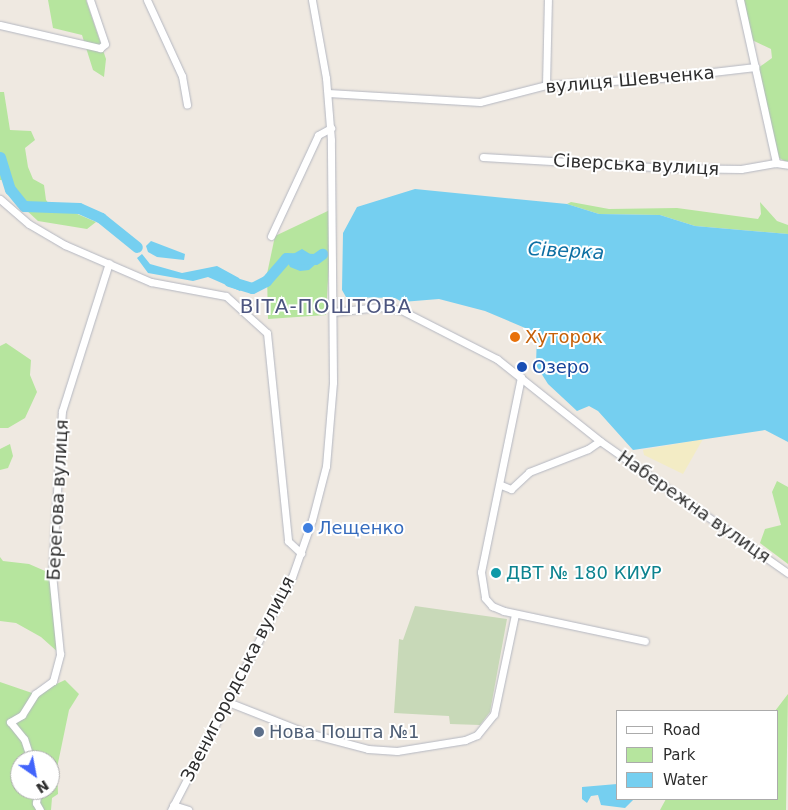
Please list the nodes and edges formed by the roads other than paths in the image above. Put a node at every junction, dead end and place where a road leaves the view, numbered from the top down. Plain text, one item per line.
1 (90, 0) edge
2 (147, 0) edge
3 (312, 0) edge
4 (548, 0) edge
5 (740, 0) edge
6 (0, 25) edge
7 (754, 67) junction
8 (546, 86) junction
9 (328, 93) junction
10 (187, 105) dead end
11 (330, 128) junction
12 (483, 157) dead end
13 (776, 163) junction
14 (788, 165) edge
15 (0, 199) edge
16 (271, 236) dead end
17 (109, 263) junction
18 (332, 312) junction
19 (521, 377) junction
20 (600, 441) junction
21 (501, 485) junction
22 (301, 553) junction
23 (788, 573) edge
24 (515, 614) junction
25 (645, 642) dead end
26 (228, 702) junction
27 (28, 750) edge
28 (172, 807) edge
29 (188, 810) edge

1 - 6 street
2 - 10 street
3 - 9 street, Звенигородська вулиця
4 - 8 street
5 - 7 street
7 - 8 street, вулиця Шевченка
7 - 13 street
8 - 9 street, вулиця Шевченка
9 - 11 street, Звенигородська вулиця
11 - 16 street
11 - 18 street, Звенигородська вулиця
12 - 13 street, Сіверська вулиця
13 - 14 street, Сіверська вулиця
15 - 17 street
17 - 22 street
17 - 27 street, Берегова вулиця
18 - 19 street, Набережна вулиця
18 - 22 street, Звенигородська вулиця
19 - 20 street, Набережна вулиця
19 - 21 street
20 - 21 street, Набережна вулиця
20 - 23 street, Набережна вулиця
21 - 24 street
22 - 26 street, Звенигородська вулиця
24 - 25 street
24 - 26 street
26 - 28 street, Звенигородська вулиця
28 - 29 street, Звенигородська вулиця

